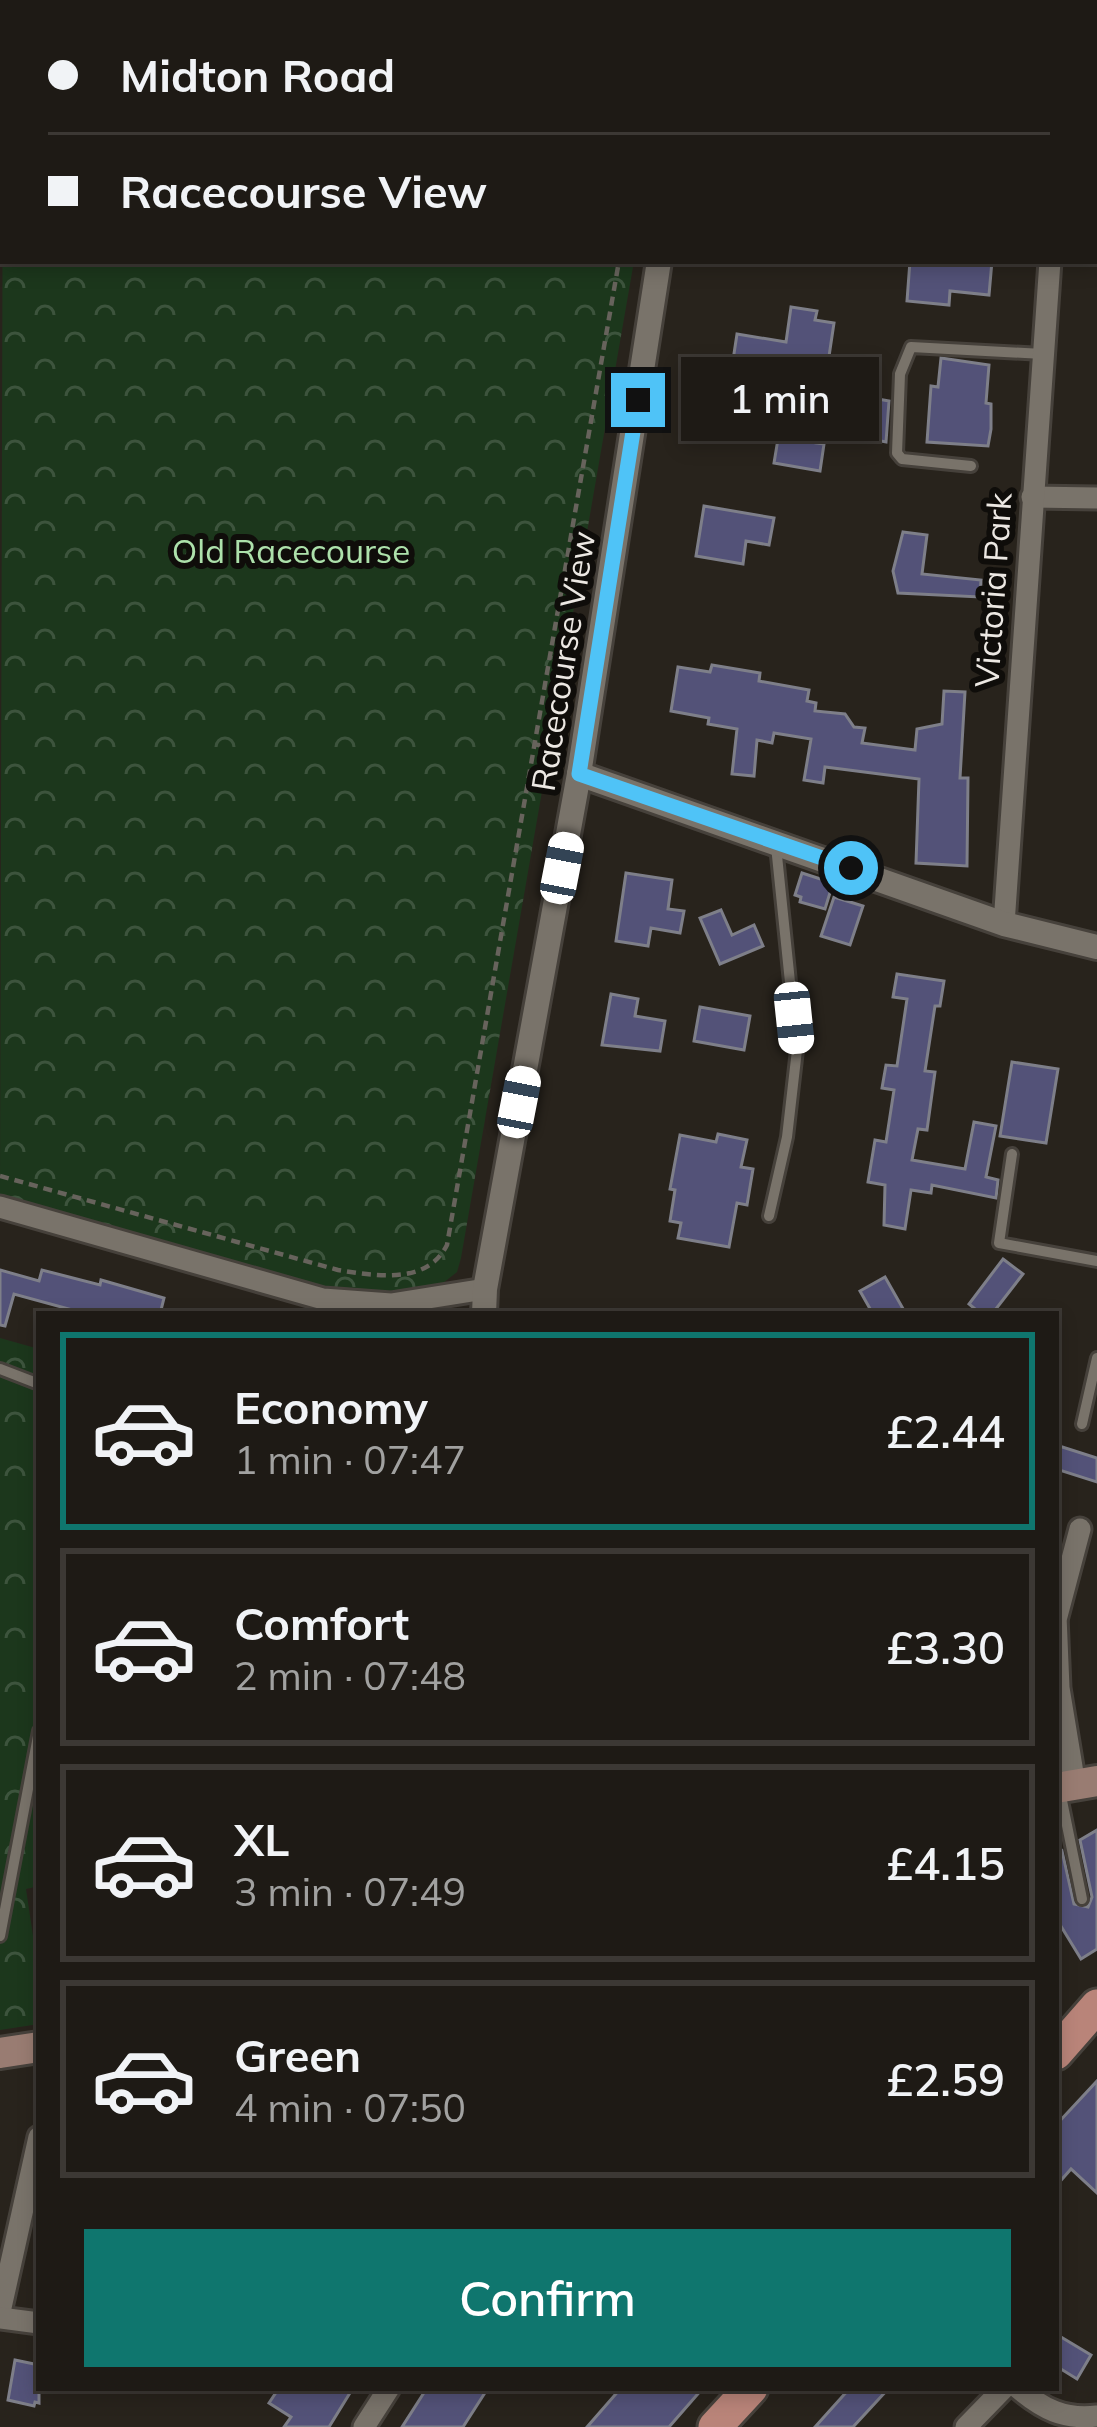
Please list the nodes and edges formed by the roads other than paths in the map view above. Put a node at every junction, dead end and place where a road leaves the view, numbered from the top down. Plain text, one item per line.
1 (659, 264) edge
2 (1050, 264) edge
3 (1043, 354) junction
4 (971, 466) dead end
5 (1032, 496) junction
6 (1097, 498) edge
7 (579, 774) junction
8 (775, 840) junction
9 (1004, 924) junction
10 (1097, 946) edge
11 (1012, 1154) dead end
12 (0, 1207) edge
13 (769, 1216) dead end
14 (1097, 1261) edge
15 (484, 1301) edge
16 (1097, 1358) edge
17 (0, 1369) edge
18 (36, 1383) edge
19 (1082, 1424) dead end
20 (1080, 1528) dead end
21 (1059, 1608) edge
22 (1059, 1664) edge
23 (36, 1747) edge
24 (1072, 1785) edge
25 (1082, 1899) dead end
26 (0, 1936) edge
27 (1094, 2016) edge
28 (36, 2048) edge
29 (1059, 2050) edge
30 (0, 2053) edge
31 (36, 2151) edge
32 (0, 2315) edge
33 (36, 2322) edge
34 (387, 2391) edge
35 (749, 2391) edge
36 (1001, 2391) edge
37 (1022, 2391) edge
38 (1097, 2416) edge
39 (364, 2427) edge
40 (716, 2427) edge
41 (966, 2427) edge

1 - 7 street, Racecourse View
2 - 3 street, Victoria Park
3 - 4 lane
3 - 5 street, Victoria Park
5 - 6 street
5 - 9 street, Victoria Park
7 - 8 street
7 - 15 street, Racecourse View
8 - 9 street
8 - 13 lane
9 - 10 street
11 - 14 lane
12 - 15 street, Racecourse View
16 - 19 lane
17 - 18 lane
20 - 21 street
22 - 24 street
23 - 26 lane
24 - 25 lane
27 - 29 main road
28 - 30 main road
31 - 32 street
32 - 33 street
34 - 39 street
35 - 40 main road
36 - 41 street
37 - 38 street

